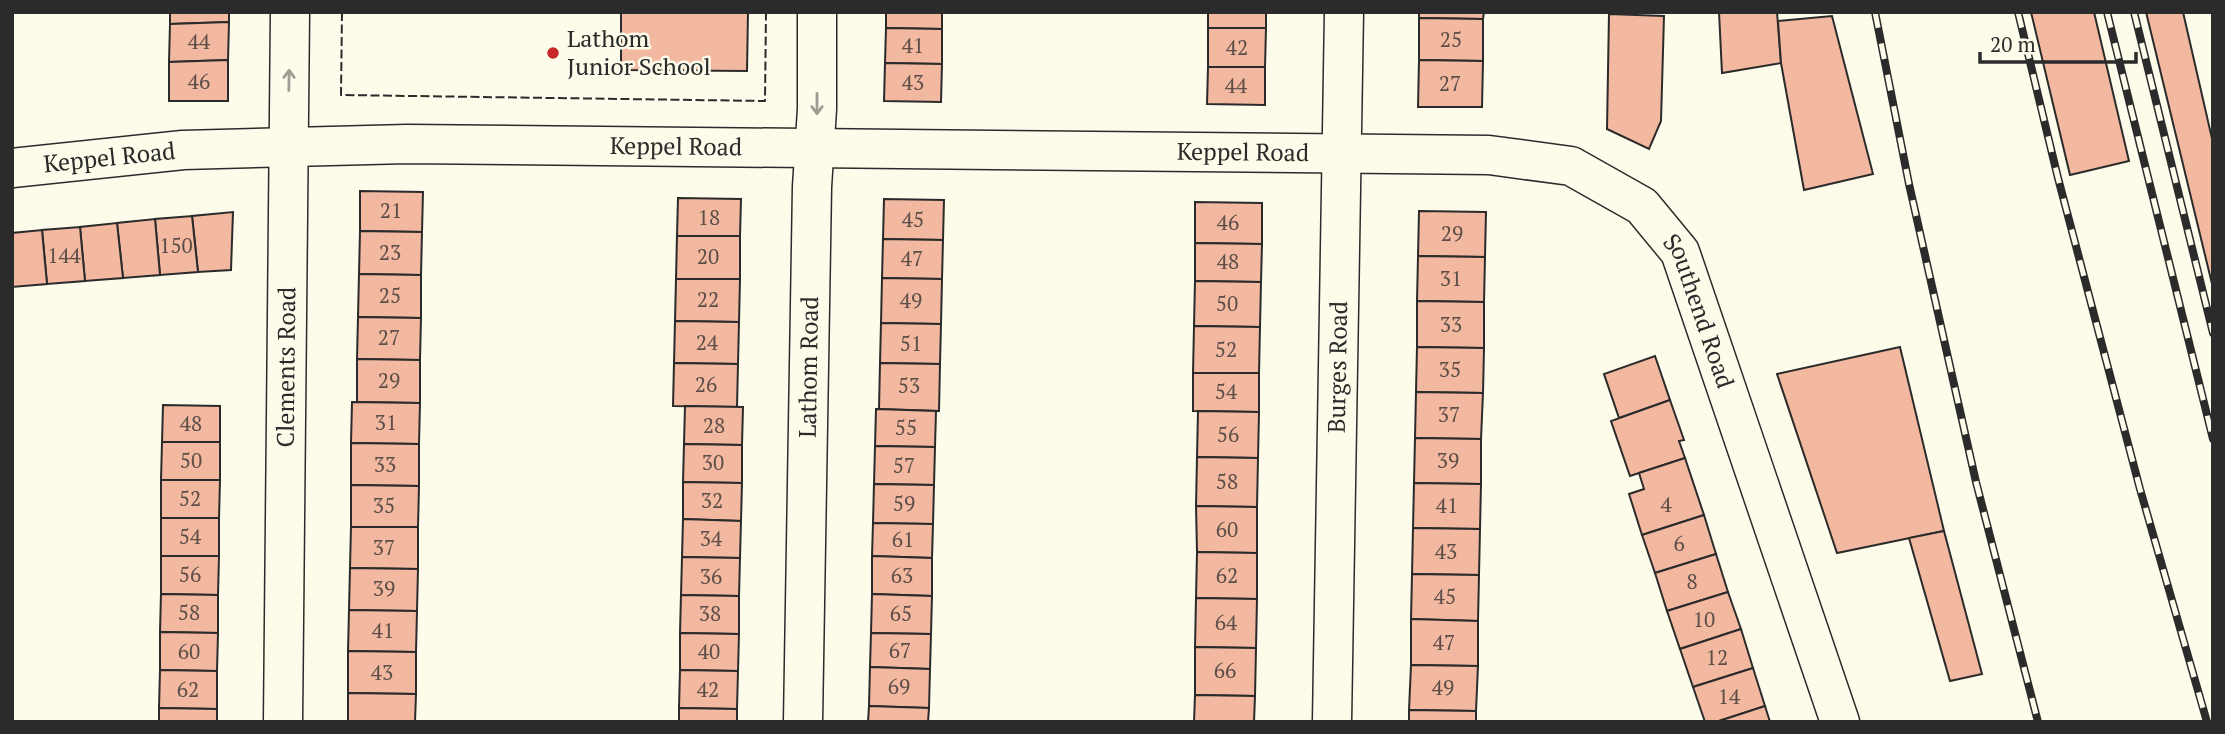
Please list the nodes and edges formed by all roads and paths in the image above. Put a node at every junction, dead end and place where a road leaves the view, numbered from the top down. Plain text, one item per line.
1 (290, 12) edge
2 (817, 12) edge
3 (1344, 12) edge
4 (814, 148) junction
5 (289, 149) junction
6 (1342, 153) junction
7 (12, 168) edge
8 (283, 722) edge
9 (803, 722) edge
10 (1332, 722) edge
11 (1840, 722) edge

5 -> 1 street, Clements Road
2 -> 4 street, Lathom Road
3 - 6 street, Burges Road
4 - 5 street, Keppel Road
4 - 6 street, Keppel Road
4 - 9 street, Lathom Road
5 - 7 street, Keppel Road
5 - 8 street, Clements Road
6 - 10 street, Burges Road
6 - 11 street, Southend Road

